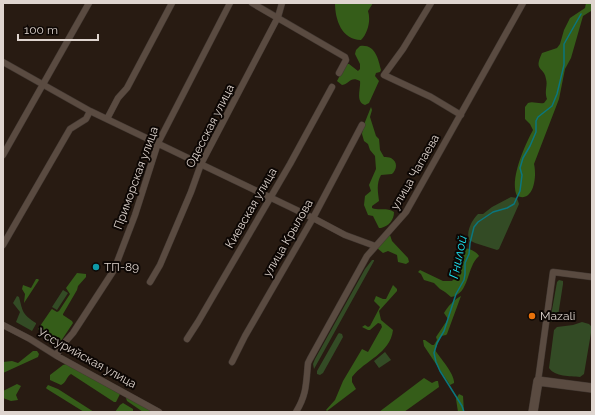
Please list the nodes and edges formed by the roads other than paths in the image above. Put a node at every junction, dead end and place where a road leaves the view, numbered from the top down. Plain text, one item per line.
1 (89, 3) edge
2 (172, 3) edge
3 (230, 3) edge
4 (252, 3) edge
5 (282, 3) edge
6 (431, 3) edge
7 (523, 3) edge
8 (278, 18) junction
9 (3, 62) edge
10 (339, 73) dead end
11 (42, 85) junction
12 (332, 87) dead end
13 (90, 111) junction
14 (461, 115) junction
15 (107, 119) junction
16 (362, 125) dead end
17 (158, 143) junction
18 (3, 155) edge
19 (201, 164) junction
20 (270, 198) junction
21 (313, 218) junction
22 (3, 245) edge
23 (375, 246) junction
24 (592, 277) edge
25 (150, 282) dead end
26 (3, 325) edge
27 (187, 339) dead end
28 (57, 356) junction
29 (232, 362) dead end
30 (538, 381) junction
31 (592, 388) edge
32 (160, 412) edge
33 (296, 412) edge
34 (532, 412) edge

1 - 11 street
2 - 15 street
3 - 17 street, Приморская улица
4 - 8 street
5 - 8 street, Одесская улица
6 - 14 street
7 - 14 street, улица Чапаева
8 - 10 street
8 - 19 street, Одесская улица
9 - 11 street
11 - 13 street
11 - 18 street
12 - 20 street, Киевская улица
13 - 15 street
13 - 22 street
14 - 23 street, улица Чапаева
15 - 17 street
16 - 21 street, улица Крылова
17 - 19 street
17 - 28 street, Приморская улица
19 - 20 street
19 - 25 street, Одесская улица
20 - 21 street
20 - 27 street, Киевская улица
21 - 23 street
21 - 29 street, улица Крылова
23 - 33 street, улица Чапаева
24 - 30 street
26 - 28 street, Уссурийская улица
28 - 32 street, Уссурийская улица
30 - 31 main road
30 - 34 main road

